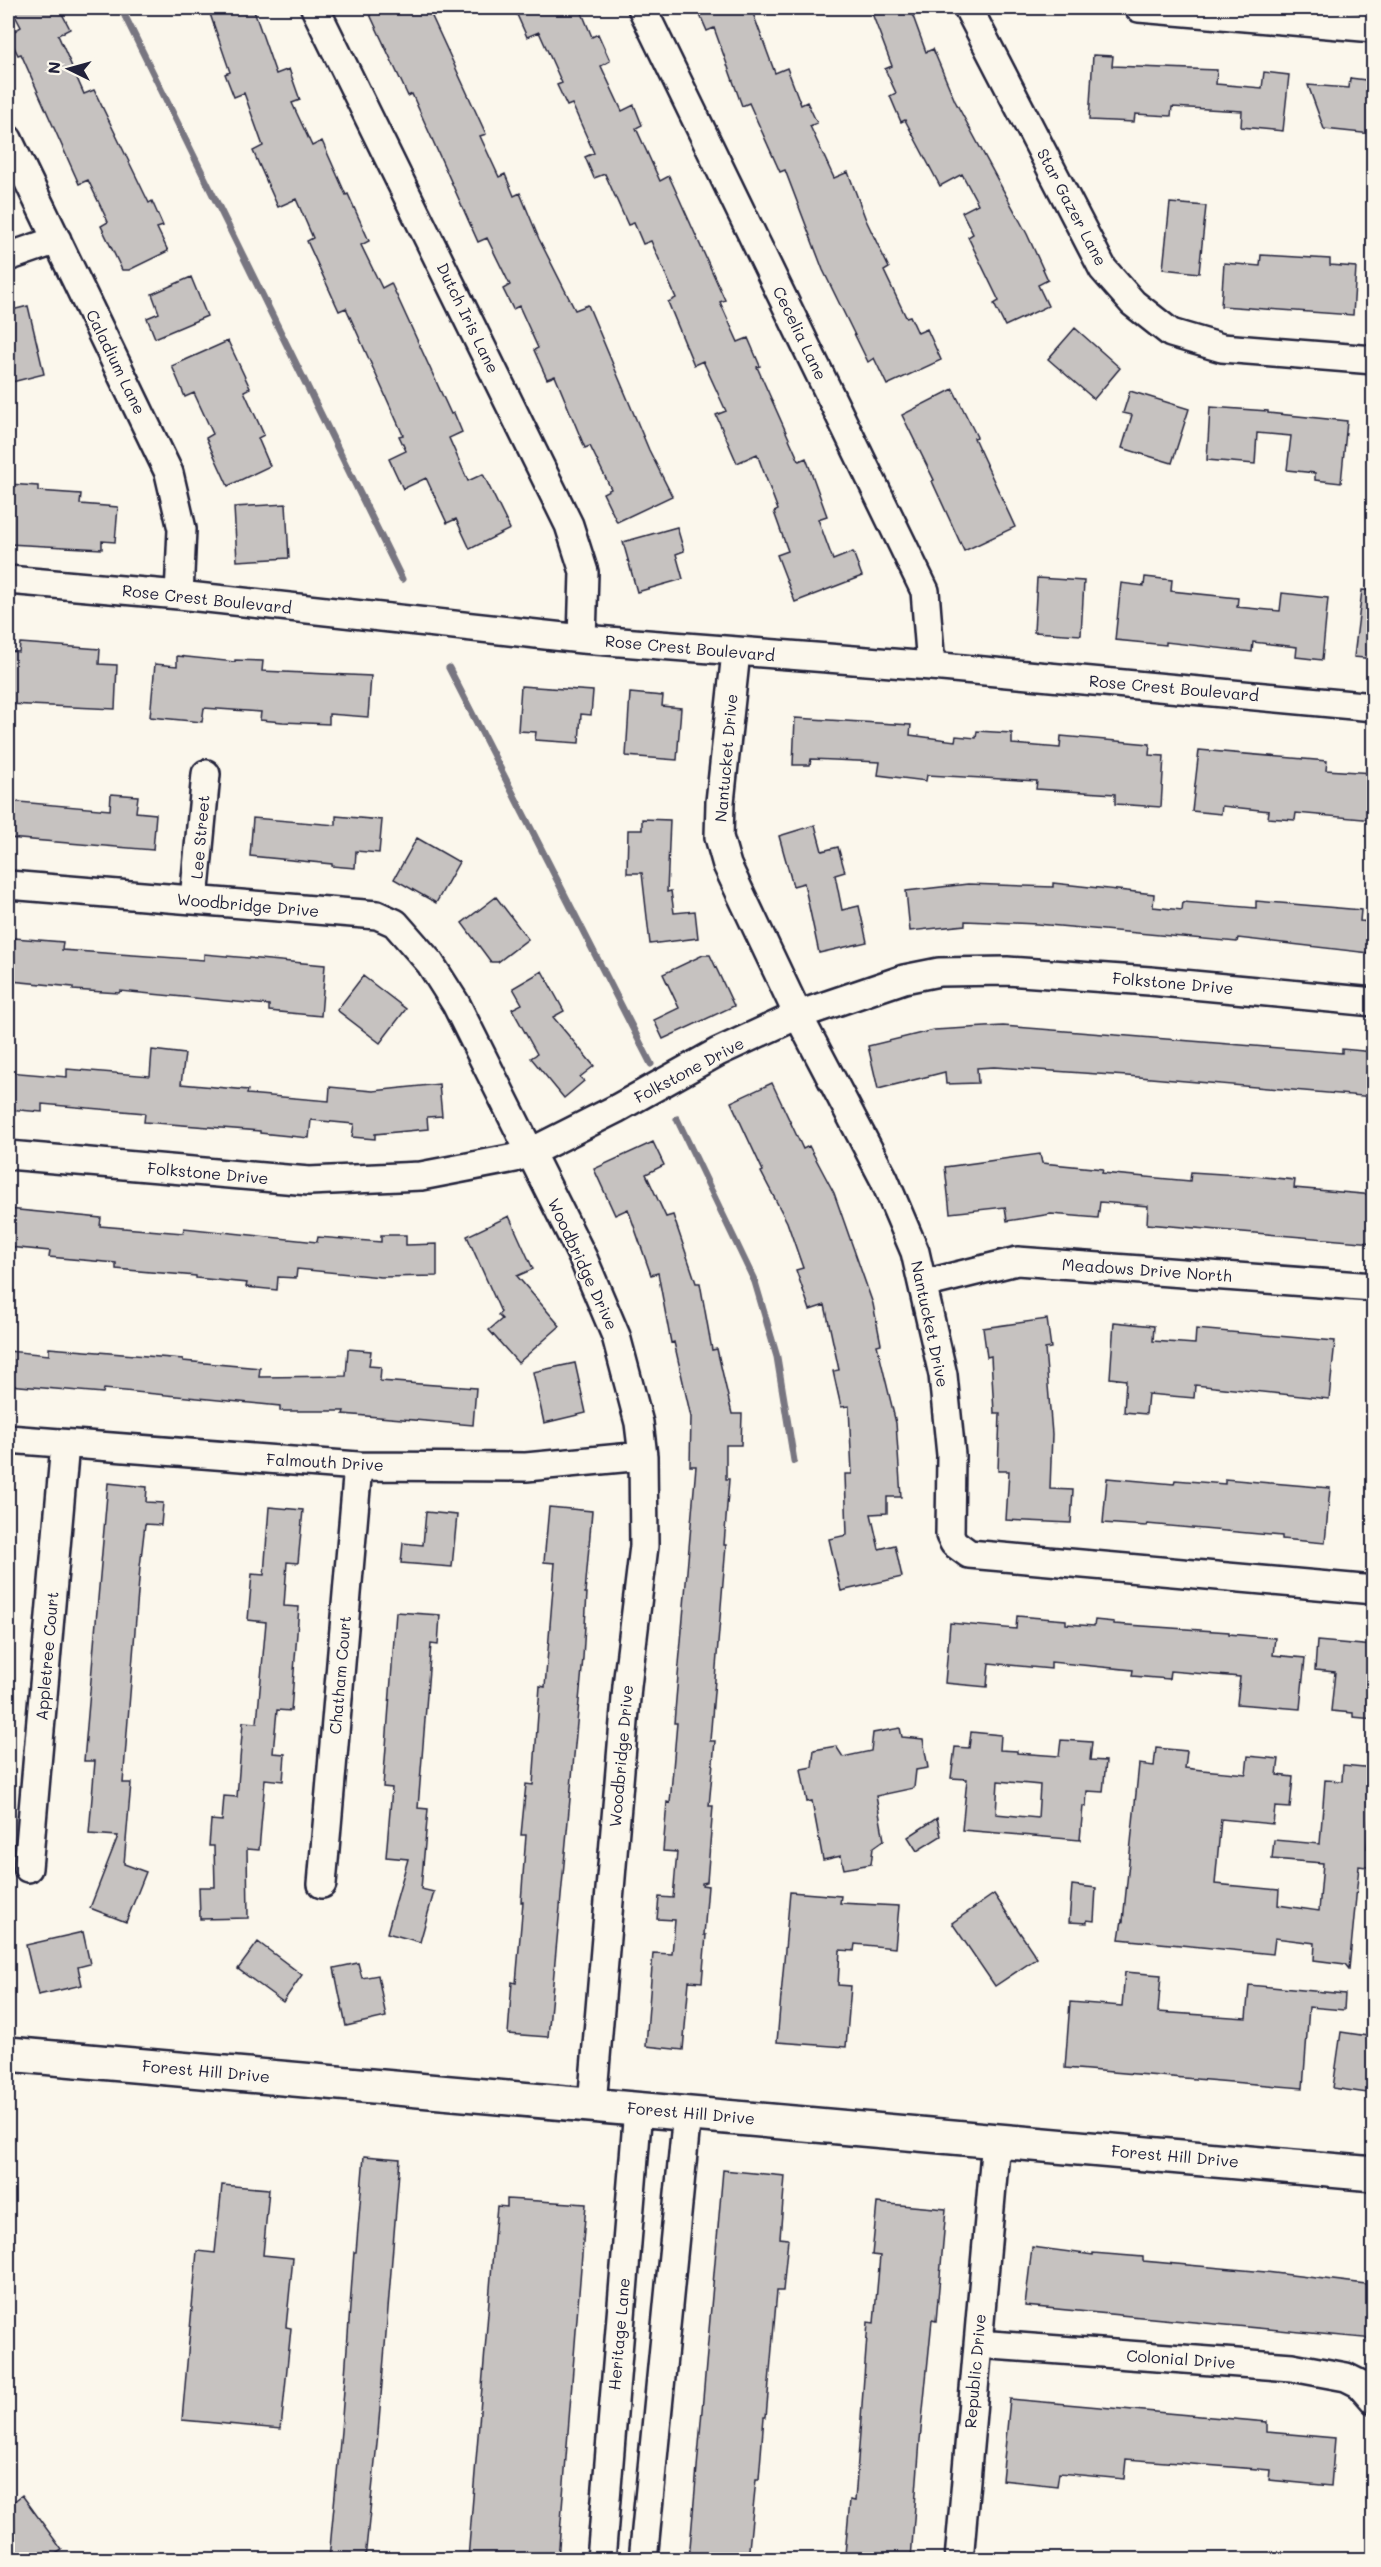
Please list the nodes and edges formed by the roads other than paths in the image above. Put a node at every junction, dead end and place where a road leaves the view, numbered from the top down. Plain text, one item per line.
1 (315, 8) edge
2 (642, 8) edge
3 (1139, 8) edge
4 (976, 10) edge
5 (1374, 28) edge
6 (8, 139) edge
7 (57, 240) junction
8 (8, 257) edge
9 (1374, 360) edge
10 (8, 580) edge
11 (179, 595) junction
12 (582, 639) junction
13 (736, 652) junction
14 (931, 666) junction
15 (1374, 706) edge
16 (206, 774) dead end
17 (8, 885) edge
18 (194, 900) junction
19 (1374, 1002) edge
20 (798, 1015) junction
21 (530, 1153) junction
22 (8, 1155) edge
23 (924, 1284) junction
24 (1374, 1287) edge
25 (8, 1439) edge
26 (65, 1444) junction
27 (643, 1456) junction
28 (358, 1466) junction
29 (1374, 1590) edge
30 (28, 1868) dead end
31 (322, 1884) dead end
32 (8, 2054) edge
33 (592, 2105) junction
34 (638, 2109) junction
35 (687, 2113) junction
36 (996, 2140) junction
37 (1374, 2174) edge
38 (978, 2344) junction
39 (1374, 2400) edge
40 (601, 2559) edge
41 (643, 2559) edge
42 (959, 2559) edge

1 - 12 street, Dutch Iris Lane
2 - 14 street, Cecelia Lane
3 - 5 street
4 - 9 street, Star Gazer Lane
6 - 7 street, Caladium Lane
7 - 8 street
7 - 11 street, Caladium Lane
10 - 11 street, Rose Crest Boulevard
11 - 12 street, Rose Crest Boulevard
12 - 13 street, Rose Crest Boulevard
13 - 14 street, Rose Crest Boulevard
13 - 20 street, Nantucket Drive
14 - 15 street, Rose Crest Boulevard
16 - 18 street, Lee Street
17 - 18 street, Woodbridge Drive
18 - 21 street, Woodbridge Drive
19 - 20 street, Folkstone Drive
20 - 21 street, Folkstone Drive
20 - 23 street, Nantucket Drive
21 - 22 street, Folkstone Drive
21 - 27 street, Woodbridge Drive
23 - 24 street, Meadows Drive North
23 - 29 street, Nantucket Drive
25 - 26 street, Falmouth Drive
26 - 28 street, Falmouth Drive
26 - 30 street, Appletree Court
27 - 28 street, Falmouth Drive
27 - 33 street, Woodbridge Drive
28 - 31 street, Chatham Court
32 - 33 main road, Forest Hill Drive
33 - 34 main road, Forest Hill Drive
34 - 35 main road, Forest Hill Drive
34 - 40 street, Heritage Lane
35 - 36 main road, Forest Hill Drive
35 - 41 street
36 - 37 main road, Forest Hill Drive
36 - 38 street, Republic Drive
38 - 39 street, Colonial Drive
38 - 42 street, Republic Drive

